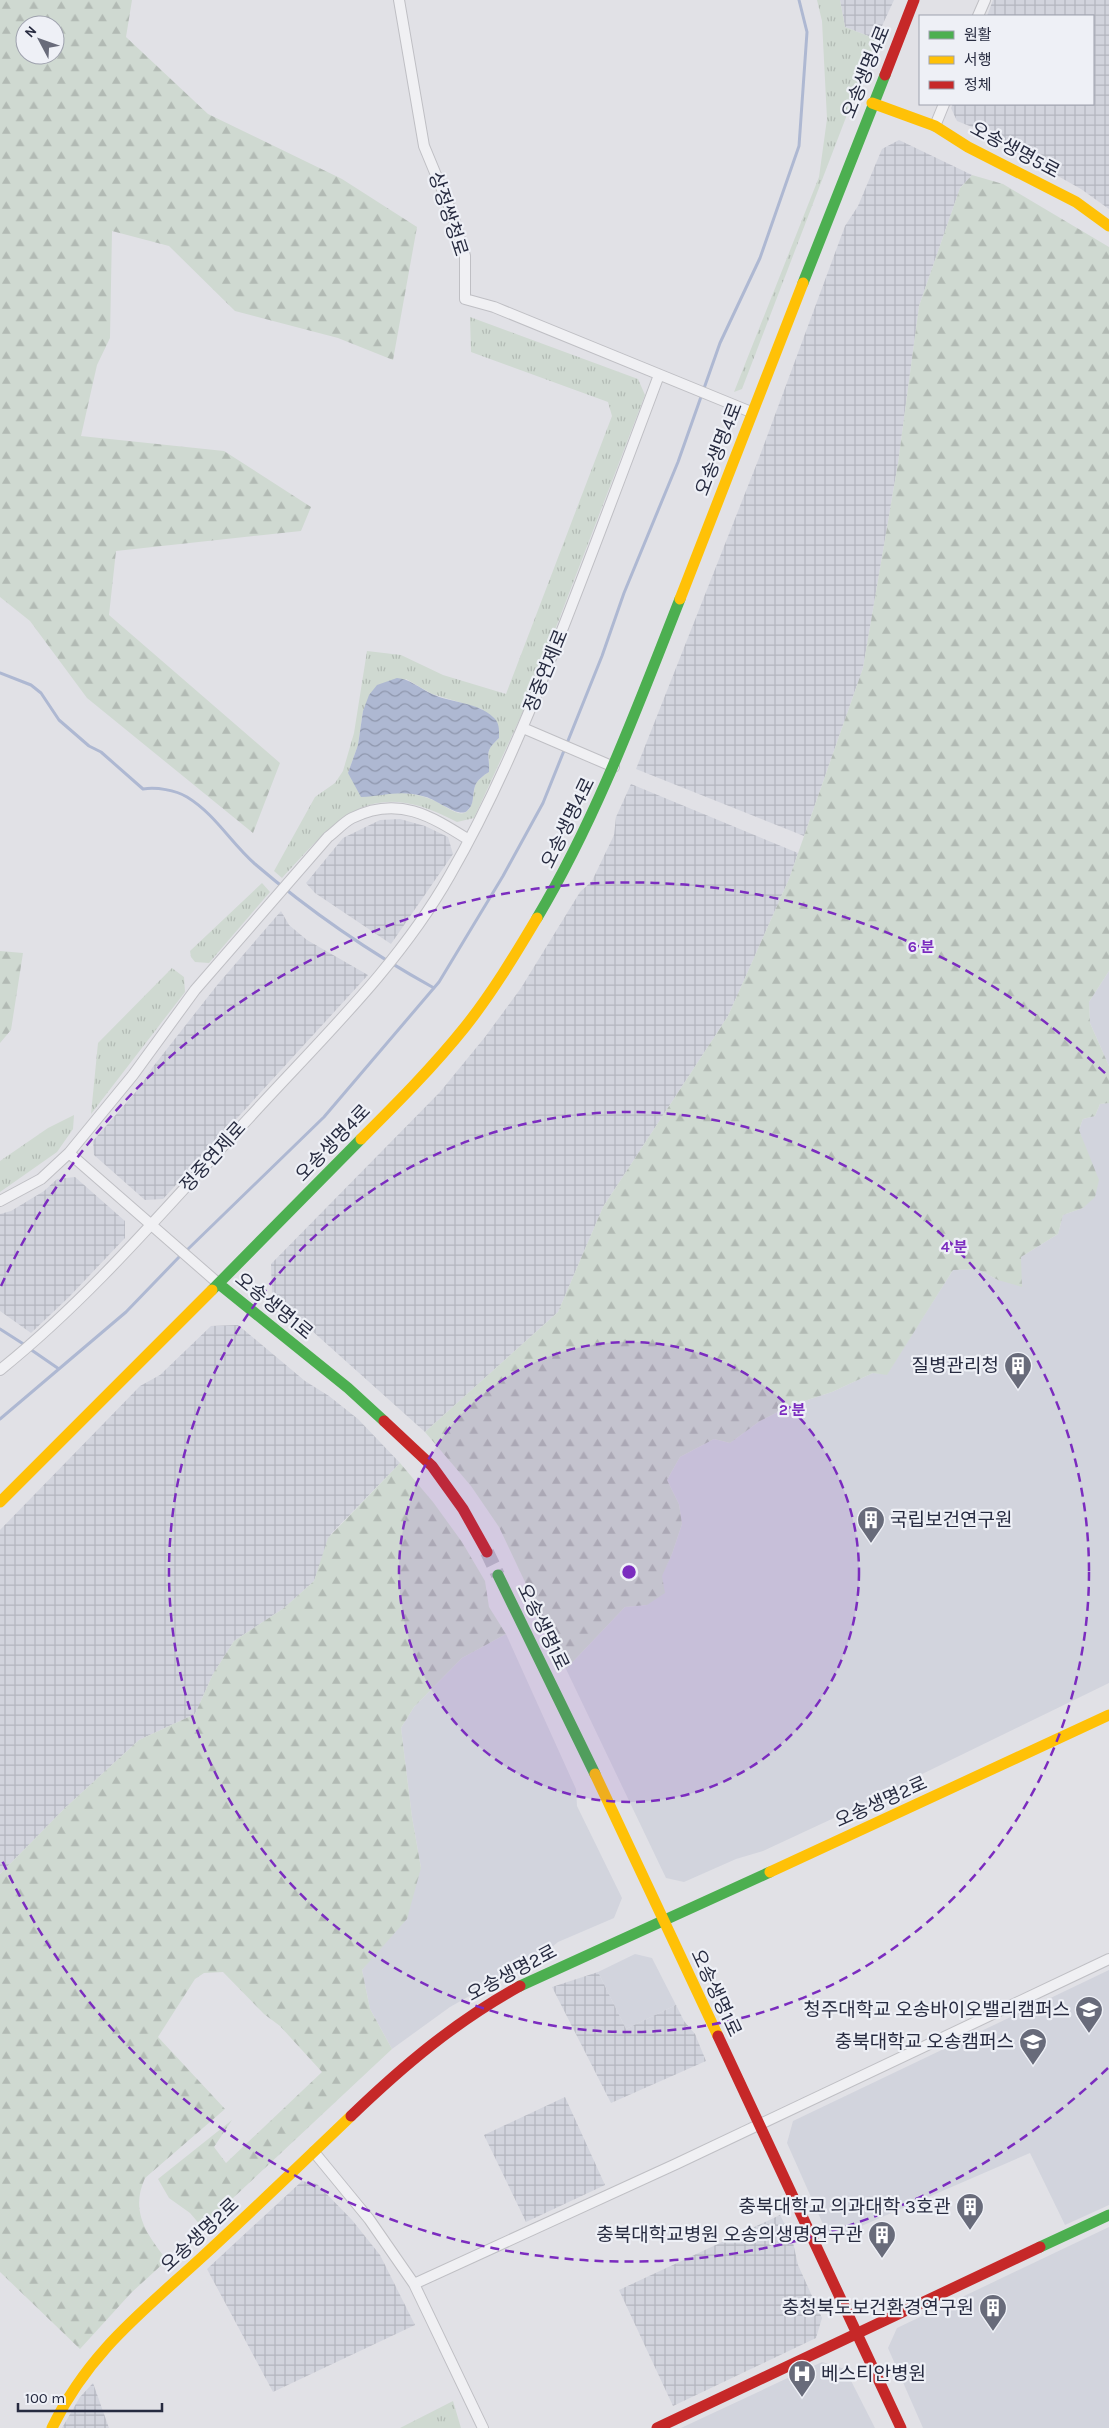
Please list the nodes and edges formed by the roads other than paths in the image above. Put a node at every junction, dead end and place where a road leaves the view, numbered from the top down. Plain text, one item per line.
1 (399, 0) edge
2 (914, 0) edge
3 (985, 0) edge
4 (978, 15) edge
5 (872, 103) junction
6 (944, 105) edge
7 (935, 126) junction
8 (1109, 226) edge
9 (659, 375) junction
10 (752, 412) junction
11 (526, 729) junction
12 (609, 765) junction
13 (469, 840) junction
14 (70, 1153) junction
15 (0, 1201) edge
16 (155, 1227) junction
17 (219, 1284) junction
18 (0, 1370) edge
19 (0, 1502) edge
20 (487, 1552) tunnel mouth
21 (498, 1575) tunnel mouth
22 (1109, 1715) edge
23 (662, 1919) junction
24 (1109, 1959) edge
25 (759, 2125) junction
26 (314, 2152) junction
27 (1109, 2215) edge
28 (414, 2284) junction
29 (856, 2332) junction
30 (52, 2428) edge
31 (483, 2428) edge
32 (657, 2428) edge
33 (901, 2428) edge

1 - 9 street, 상정쌍청로
2 - 5 street, 오송생명4로
3 - 4 street
5 - 7 street, 오송생명5로
5 - 10 street, 오송생명4로
6 - 7 street
7 - 8 street, 오송생명5로
9 - 10 street, 상정쌍청로
9 - 11 street, 정중연제로
10 - 12 street, 오송생명4로
11 - 12 street
11 - 13 street, 정중연제로
12 - 17 street, 오송생명4로
13 - 14 street
13 - 16 street, 정중연제로
14 - 15 street
14 - 16 street
16 - 17 street
16 - 18 street, 정중연제로
17 - 19 street, 오송생명4로
17 - 20 street, 오송생명1로
21 - 23 street, 오송생명1로
22 - 23 street, 오송생명2로
23 - 25 street, 오송생명1로
23 - 26 street, 오송생명2로
24 - 25 street
25 - 28 street
25 - 29 street, 오송생명1로
26 - 28 street
26 - 30 street, 오송생명2로
27 - 29 street
28 - 31 street
29 - 32 street
29 - 33 street, 오송생명1로

